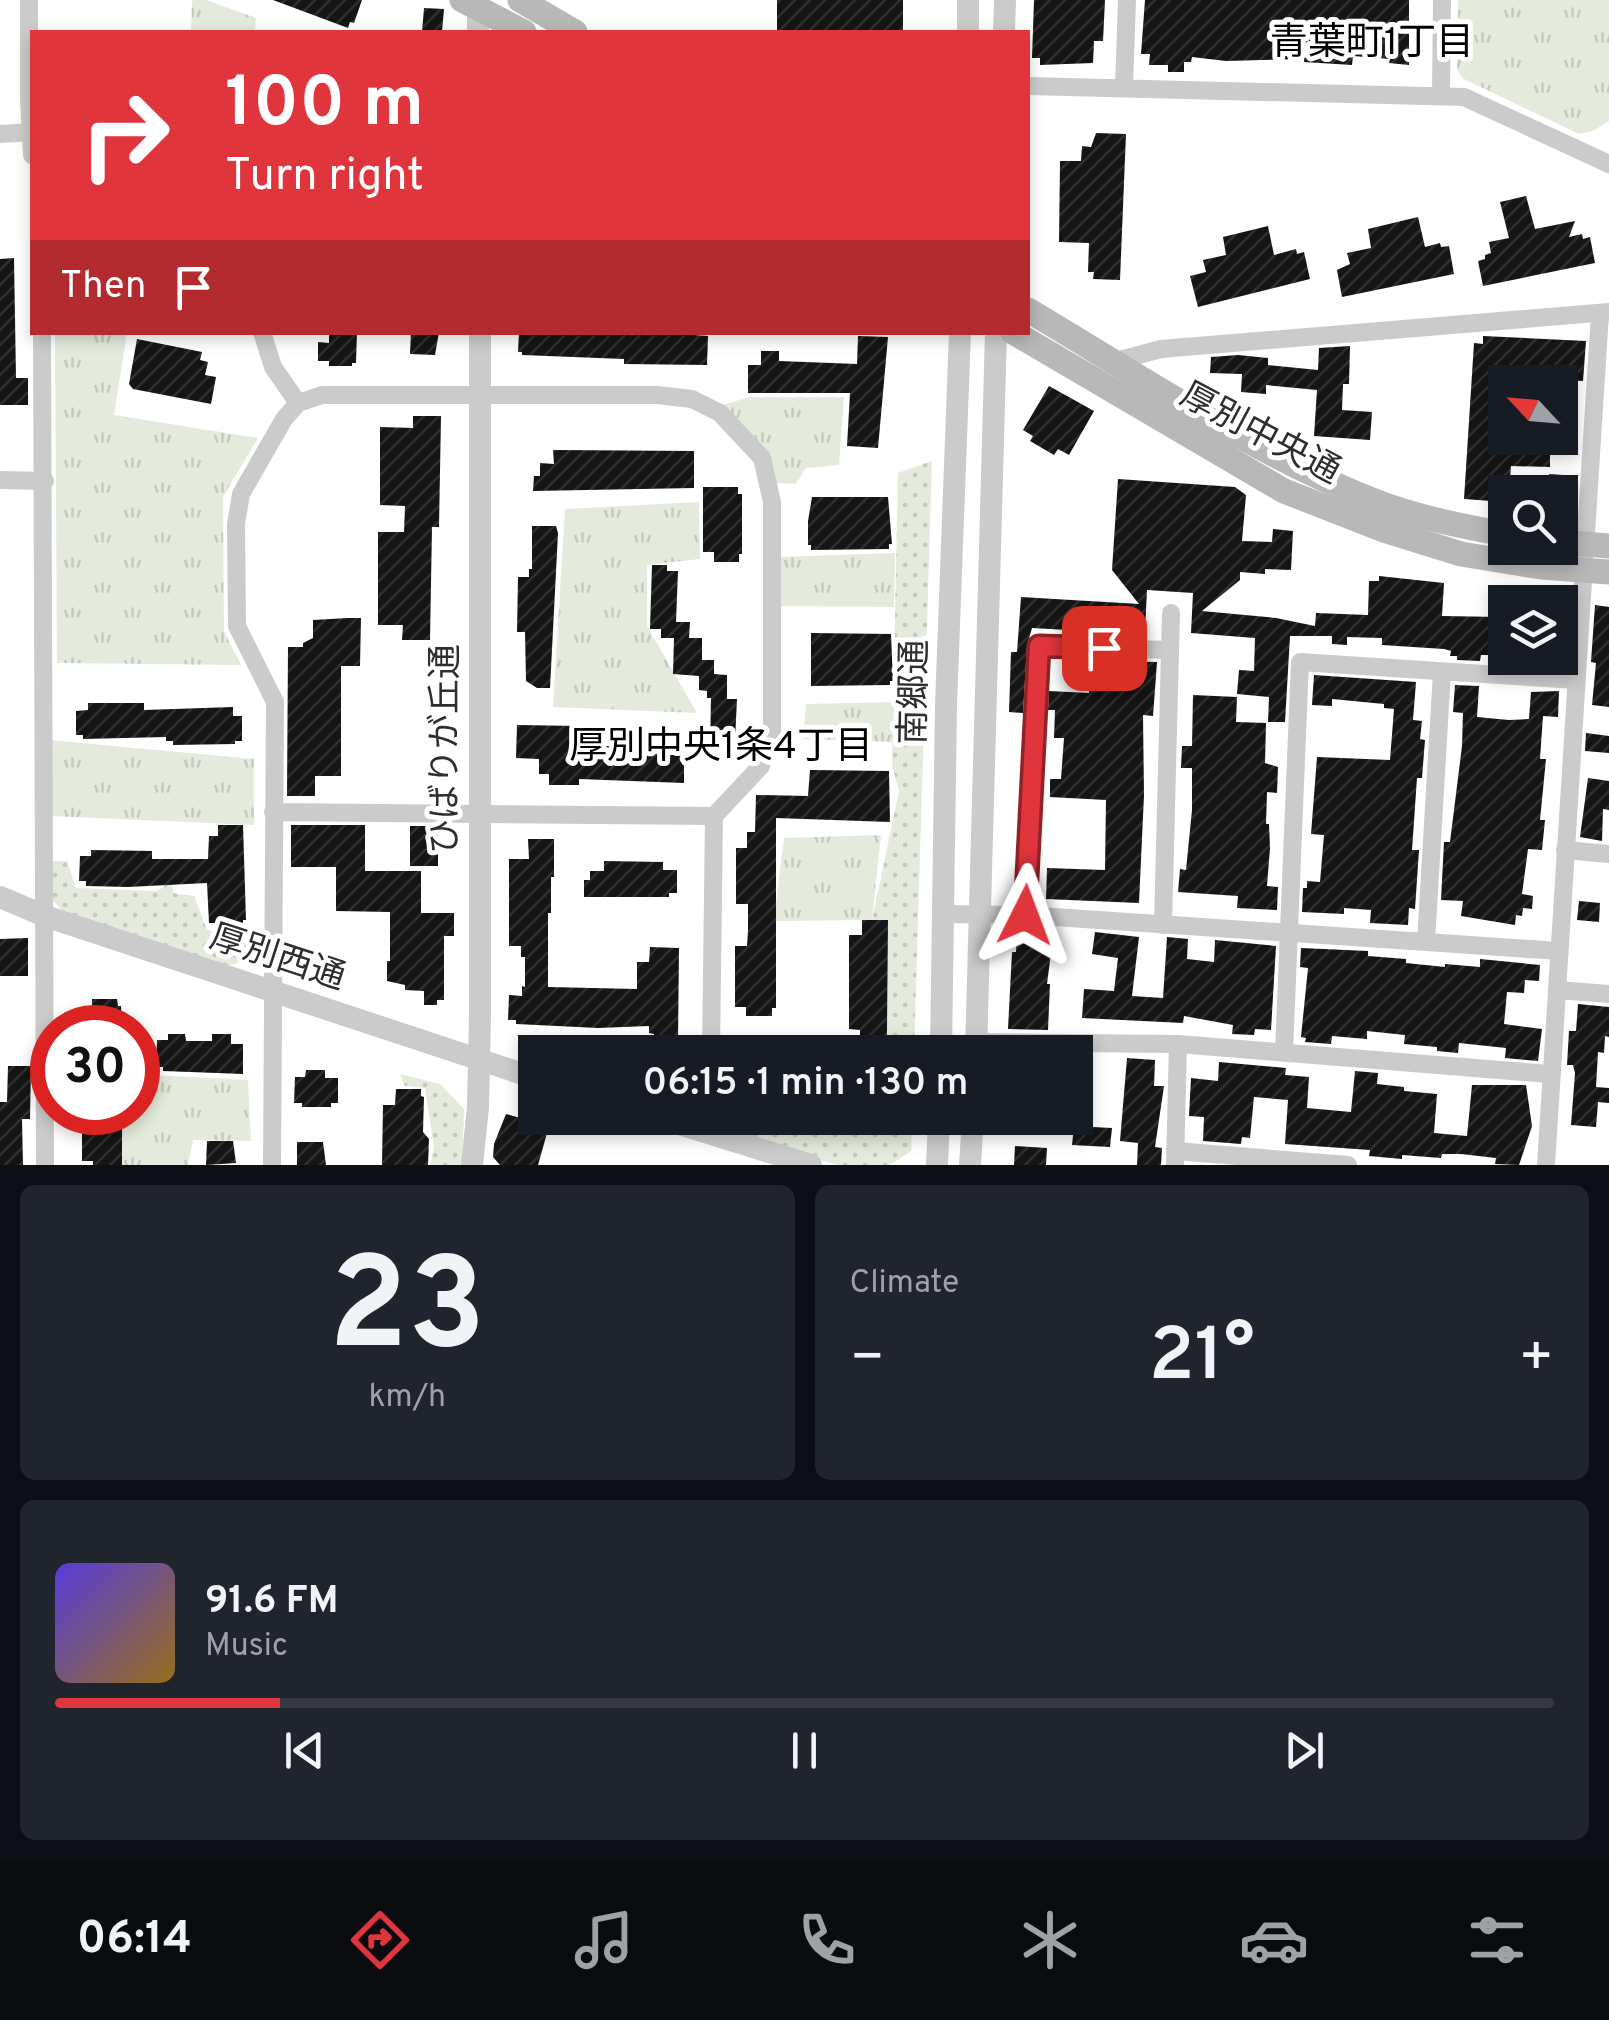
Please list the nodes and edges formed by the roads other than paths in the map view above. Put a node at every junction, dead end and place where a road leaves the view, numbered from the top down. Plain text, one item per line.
1 (29, 0) edge
2 (520, 0) edge
3 (968, 0) edge
4 (1004, 0) edge
5 (1127, 0) edge
6 (1442, 0) edge
7 (474, 10) edge
8 (519, 30) edge
9 (572, 30) edge
10 (968, 30) edge
11 (1004, 30) edge
12 (30, 66) edge
13 (1030, 86) edge
14 (1124, 88) junction
15 (1441, 94) junction
16 (30, 132) edge
17 (0, 134) edge
18 (1609, 164) edge
19 (1030, 311) edge
20 (1604, 313) edge
21 (42, 335) edge
22 (263, 335) edge
23 (480, 335) edge
24 (960, 335) edge
25 (996, 335) edge
26 (1018, 335) edge
27 (1116, 361) junction
28 (479, 395) junction
29 (298, 403) junction
30 (0, 480) edge
31 (44, 481) junction
32 (1488, 531) edge
33 (1598, 545) edge
34 (1597, 572) edge
35 (1171, 614) dead end
36 (1170, 650) junction
37 (1442, 672) junction
38 (1576, 680) junction
39 (274, 812) junction
40 (479, 814) junction
41 (714, 816) junction
42 (1565, 850) junction
43 (1609, 854) edge
44 (0, 897) edge
45 (945, 914) junction
46 (981, 915) junction
47 (1025, 915) junction
48 (44, 916) junction
49 (1163, 925) junction
50 (1291, 935) junction
51 (1426, 942) junction
52 (1559, 951) junction
53 (1558, 990) junction
54 (274, 992) junction
55 (1609, 994) edge
56 (710, 1035) edge
57 (941, 1035) edge
58 (976, 1035) edge
59 (1178, 1044) junction
60 (1093, 1045) edge
61 (1284, 1052) junction
62 (478, 1059) junction
63 (518, 1072) edge
64 (1550, 1074) junction
65 (733, 1135) edge
66 (938, 1135) edge
67 (972, 1135) edge
68 (1175, 1158) edge
69 (45, 1165) edge
70 (272, 1165) edge
71 (472, 1165) edge
72 (811, 1165) edge
73 (937, 1165) edge
74 (970, 1165) edge
75 (1348, 1165) edge
76 (1546, 1165) edge

1 - 12 street
2 - 9 main road
3 - 10 street
4 - 11 street
5 - 14 street
6 - 15 street
7 - 8 main road
13 - 14 street
14 - 15 street
15 - 18 street
16 - 17 street
19 - 27 main road, 厚別中央通
20 - 27 street
20 - 33 street
21 - 31 street
22 - 29 street
23 - 28 street, ひばりが丘通
24 - 45 street, 南郷通
25 - 46 street, 南郷通
26 - 34 main road, 厚別中央通
27 - 32 main road, 厚別中央通
28 - 29 street
28 - 40 street, ひばりが丘通
28 - 41 street
29 - 39 street
30 - 31 street
31 - 48 street
33 - 34 street
34 - 38 street
35 - 36 street
36 - 47 street
36 - 49 street
37 - 38 street
37 - 50 street
37 - 51 street
38 - 42 street
39 - 40 street
39 - 54 street
40 - 41 street
40 - 62 street, ひばりが丘通
41 - 56 street
42 - 43 street
42 - 52 street
44 - 48 street, 厚別西通
45 - 46 street
45 - 57 street, 南郷通
46 - 47 street
46 - 58 street, 南郷通
47 - 49 street
48 - 54 street, 厚別西通
48 - 69 street
49 - 50 street
50 - 51 street
50 - 61 street
51 - 52 street
52 - 53 street
53 - 55 street
53 - 64 street
54 - 62 street, 厚別西通
54 - 70 street
59 - 60 street
59 - 61 street
59 - 68 street
61 - 64 street
62 - 63 street, 厚別西通
62 - 71 street, ひばりが丘通
64 - 76 street
65 - 72 street
66 - 73 street
67 - 74 street
68 - 75 street

